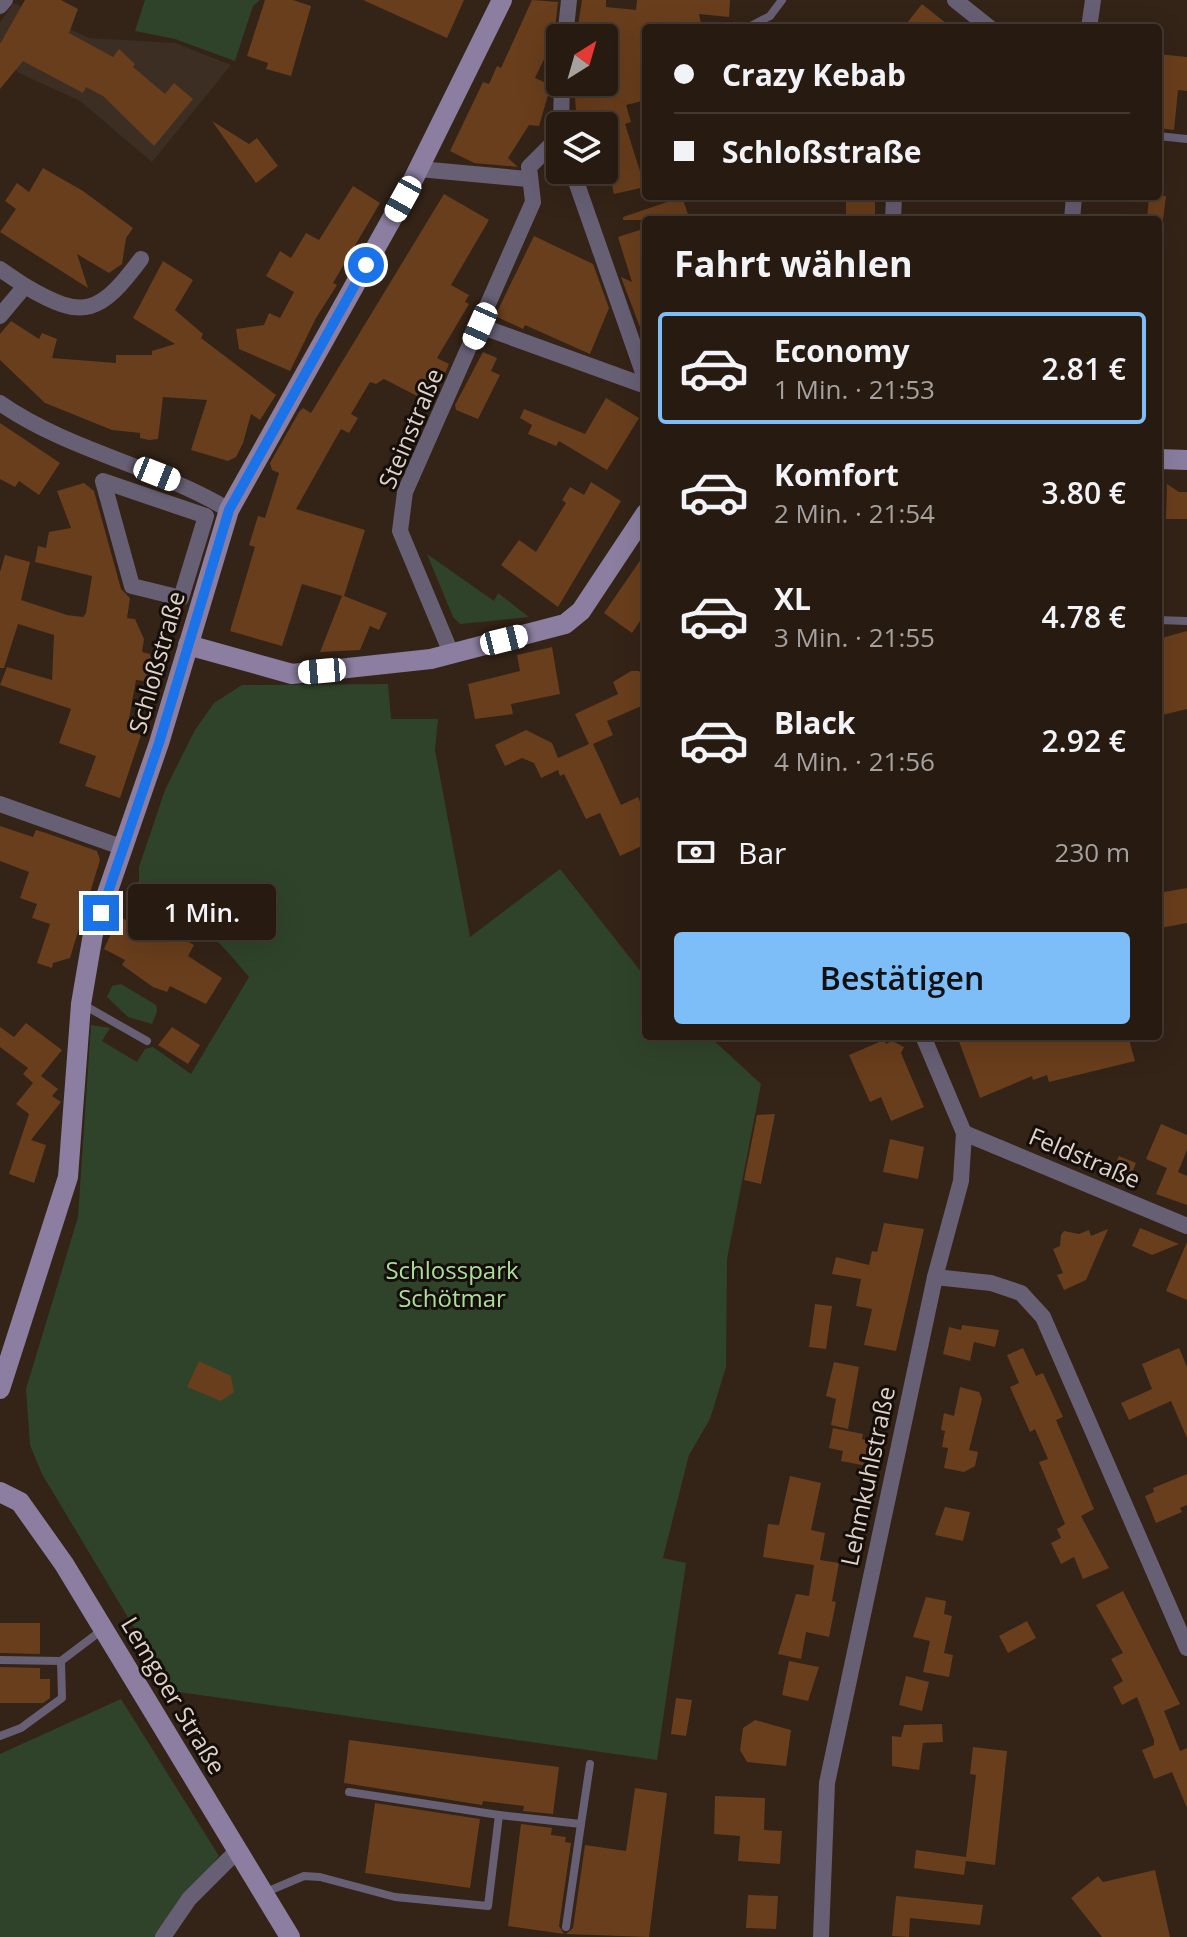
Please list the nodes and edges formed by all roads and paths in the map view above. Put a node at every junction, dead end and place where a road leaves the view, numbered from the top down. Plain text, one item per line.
1 (5, 0) edge
2 (502, 0) edge
3 (569, 0) edge
4 (782, 0) edge
5 (955, 0) edge
6 (1093, 0) edge
7 (0, 6) edge
8 (566, 24) edge
9 (755, 24) edge
10 (985, 24) edge
11 (1090, 24) edge
12 (1162, 136) edge
13 (1187, 139) edge
14 (546, 150) edge
15 (419, 169) junction
16 (528, 179) junction
17 (577, 184) edge
18 (141, 259) dead end
19 (0, 269) edge
20 (25, 286) junction
21 (0, 316) edge
22 (480, 326) junction
23 (642, 372) edge
24 (642, 383) edge
25 (0, 403) edge
26 (1162, 459) edge
27 (1187, 460) edge
28 (103, 481) joint
29 (229, 510) junction
30 (642, 519) edge
31 (1162, 620) edge
32 (1187, 621) edge
33 (188, 645) junction
34 (451, 653) junction
35 (0, 804) edge
36 (124, 848) junction
37 (81, 1004) junction
38 (927, 1040) edge
39 (147, 1041) dead end
40 (964, 1133) junction
41 (1187, 1226) edge
42 (935, 1277) junction
43 (0, 1389) edge
44 (0, 1492) edge
45 (103, 1629) junction
46 (1187, 1648) edge
47 (0, 1660) edge
48 (61, 1661) junction
49 (0, 1736) edge
50 (590, 1764) dead end
51 (349, 1792) dead end
52 (499, 1815) junction
53 (581, 1824) junction
54 (237, 1851) junction
55 (263, 1893) junction
56 (566, 1927) dead end
57 (163, 1937) edge
58 (290, 1937) edge
59 (821, 1937) edge

1 - 7 street
2 - 15 street, Schloßstraße
3 - 8 street
4 - 9 lane
5 - 10 street
6 - 11 street
12 - 13 lane
14 - 16 street
15 - 16 street
15 - 29 street, Schloßstraße
16 - 22 street, Steinstraße
17 - 23 street
18 - 20 street
19 - 20 street
20 - 21 street
22 - 24 street
22 - 34 street, Steinstraße
25 - 29 street
26 - 27 street
28 - 28 street
29 - 33 street, Schloßstraße
30 - 34 street
31 - 32 lane
33 - 34 street
33 - 36 street, Schloßstraße
35 - 36 street
36 - 37 street, Schloßstraße
37 - 39 lane
37 - 43 street, Schloßstraße
38 - 40 street, Lehmkuhlstraße
40 - 41 street, Feldstraße
40 - 42 street, Lehmkuhlstraße
42 - 46 street
42 - 59 street, Lehmkuhlstraße
44 - 45 street, Lemgoer Straße
45 - 48 lane
45 - 54 street, Lemgoer Straße
47 - 48 lane
48 - 49 lane
50 - 53 lane
51 - 52 lane
52 - 53 lane
52 - 55 lane
53 - 56 lane
54 - 55 street, Lemgoer Straße
54 - 57 street
55 - 58 street, Lemgoer Straße

